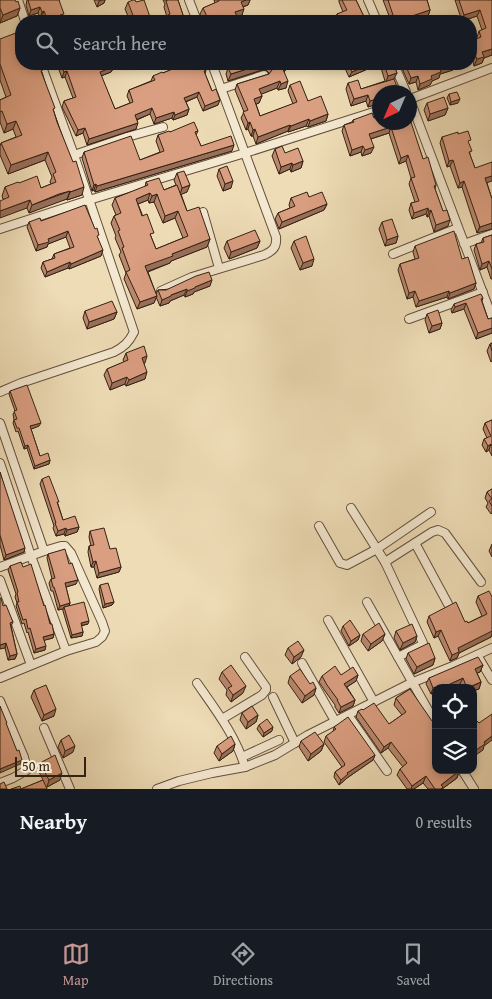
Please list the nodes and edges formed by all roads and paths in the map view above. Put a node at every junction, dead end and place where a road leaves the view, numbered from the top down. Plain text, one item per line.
1 (18, 0) edge
2 (189, 0) edge
3 (368, 0) edge
4 (23, 15) edge
5 (195, 15) edge
6 (372, 15) edge
7 (492, 68) edge
8 (43, 70) edge
9 (214, 70) edge
10 (397, 70) edge
11 (264, 75) edge
12 (403, 85) edge
13 (221, 89) junction
14 (417, 97) edge
15 (372, 113) edge
16 (417, 119) edge
17 (163, 127) dead end
18 (245, 153) junction
19 (74, 155) junction
20 (89, 200) junction
21 (203, 212) edge
22 (458, 228) junction
23 (0, 229) edge
24 (492, 234) edge
25 (464, 244) junction
26 (393, 254) dead end
27 (220, 268) junction
28 (161, 291) edge
29 (483, 292) junction
30 (492, 316) edge
31 (409, 319) dead end
32 (0, 392) edge
33 (0, 423) edge
34 (0, 463) edge
35 (351, 508) dead end
36 (431, 512) dead end
37 (319, 526) dead end
38 (415, 543) junction
39 (377, 548) junction
40 (44, 551) junction
41 (30, 556) junction
42 (385, 562) junction
43 (0, 567) edge
44 (0, 580) edge
45 (481, 582) dead end
46 (367, 602) dead end
47 (448, 604) edge
48 (328, 620) dead end
49 (492, 648) edge
50 (66, 651) junction
51 (477, 655) junction
52 (245, 657) dead end
53 (398, 657) junction
54 (302, 663) dead end
55 (31, 665) junction
56 (0, 678) edge
57 (492, 680) edge
58 (197, 683) dead end
59 (412, 683) junction
60 (274, 697) dead end
61 (0, 701) edge
62 (374, 702) junction
63 (348, 714) junction
64 (432, 717) edge
65 (222, 719) junction
66 (335, 721) junction
67 (44, 728) dead end
68 (279, 740) dead end
69 (295, 742) junction
70 (242, 757) junction
71 (244, 766) junction
72 (387, 771) dead end
73 (465, 774) edge
74 (0, 782) edge
75 (70, 789) edge
76 (157, 789) edge
77 (474, 789) edge

1 - 4 street
2 - 5 street
3 - 6 street
7 - 14 street
8 - 19 street
9 - 13 street
10 - 12 street
11 - 13 street
13 - 18 street
15 - 18 street
16 - 22 street
17 - 19 street
18 - 20 street
18 - 27 street
19 - 20 street
20 - 23 street
20 - 32 street
21 - 27 street
22 - 25 street
22 - 26 street
24 - 25 street
25 - 29 street
27 - 28 street
29 - 30 street
29 - 31 street
33 - 40 street
34 - 41 street
35 - 39 street
36 - 39 street
37 - 39 street
38 - 42 street
38 - 45 street
38 - 47 street
39 - 42 street
40 - 41 street
40 - 50 street
41 - 43 street
41 - 50 street
42 - 53 street
44 - 55 street
46 - 53 street
48 - 62 street
49 - 51 street
50 - 55 street
51 - 57 street
51 - 59 street
52 - 65 street
53 - 59 street
54 - 66 street
55 - 56 street
58 - 65 street
59 - 62 street
59 - 64 street
60 - 69 street
61 - 74 street
62 - 63 street
63 - 66 street
63 - 72 street
65 - 70 street
66 - 69 street
67 - 75 street
68 - 70 street
69 - 71 street
70 - 71 street
71 - 76 street
73 - 77 street

